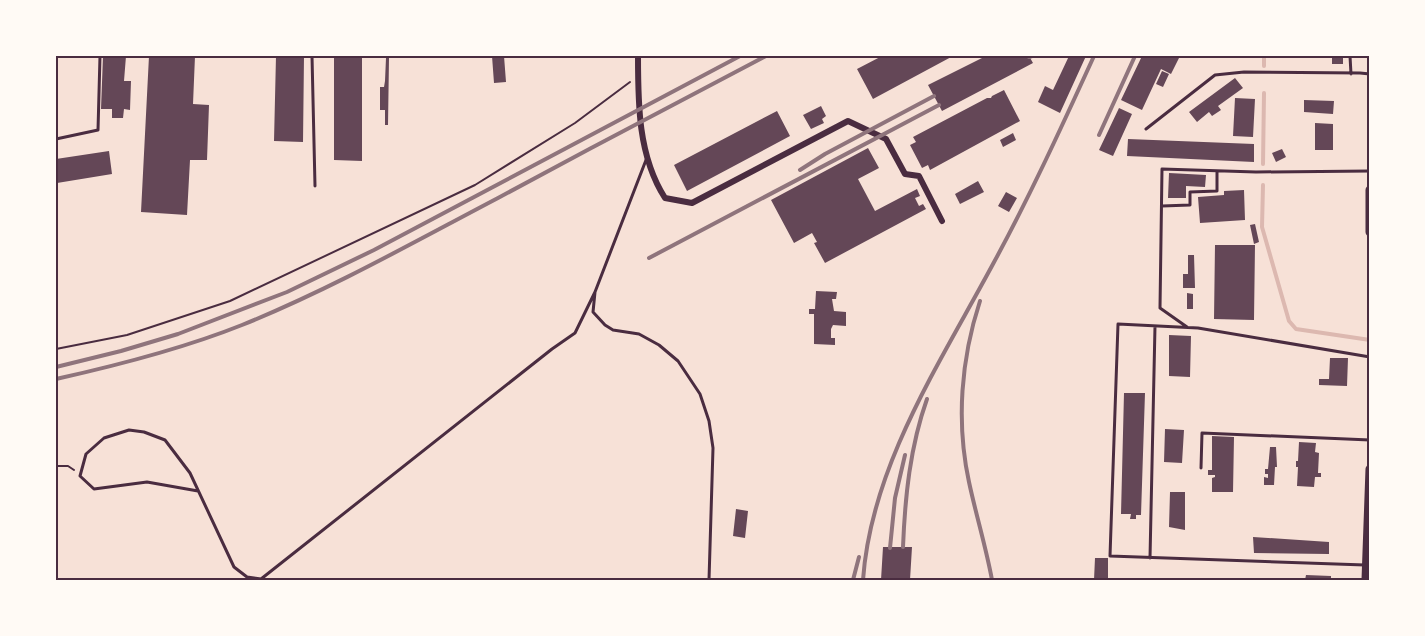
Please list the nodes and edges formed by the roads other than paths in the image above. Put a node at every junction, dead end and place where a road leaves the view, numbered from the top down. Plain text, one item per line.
1 (100, 56) edge
2 (312, 56) edge
3 (638, 56) edge
4 (1350, 56) edge
5 (1351, 74) junction
6 (1370, 74) edge
7 (1146, 129) dead end
8 (56, 139) edge
9 (648, 156) junction
10 (1217, 171) junction
11 (1370, 171) edge
12 (315, 186) dead end
13 (1370, 190) edge
14 (1162, 207) junction
15 (942, 221) dead end
16 (1370, 232) edge
17 (595, 292) junction
18 (1155, 325) junction
19 (1188, 327) junction
20 (1370, 357) edge
21 (1370, 440) edge
22 (1201, 468) dead end
23 (1370, 469) edge
24 (198, 491) junction
25 (1150, 558) junction
26 (1367, 565) junction
27 (709, 580) edge
28 (1366, 580) edge

1 - 8 lane
2 - 12 lane
3 - 9 street
4 - 5 lane
5 - 6 lane
5 - 7 lane
9 - 15 street
9 - 17 lane
10 - 11 lane
10 - 14 lane
10 - 14 lane
13 - 16 main road
14 - 19 lane
17 - 24 lane
17 - 27 lane
18 - 19 lane
18 - 25 lane
18 - 25 lane
19 - 20 lane
21 - 22 lane
23 - 26 main road
24 - 24 lane
25 - 26 lane
26 - 28 main road

